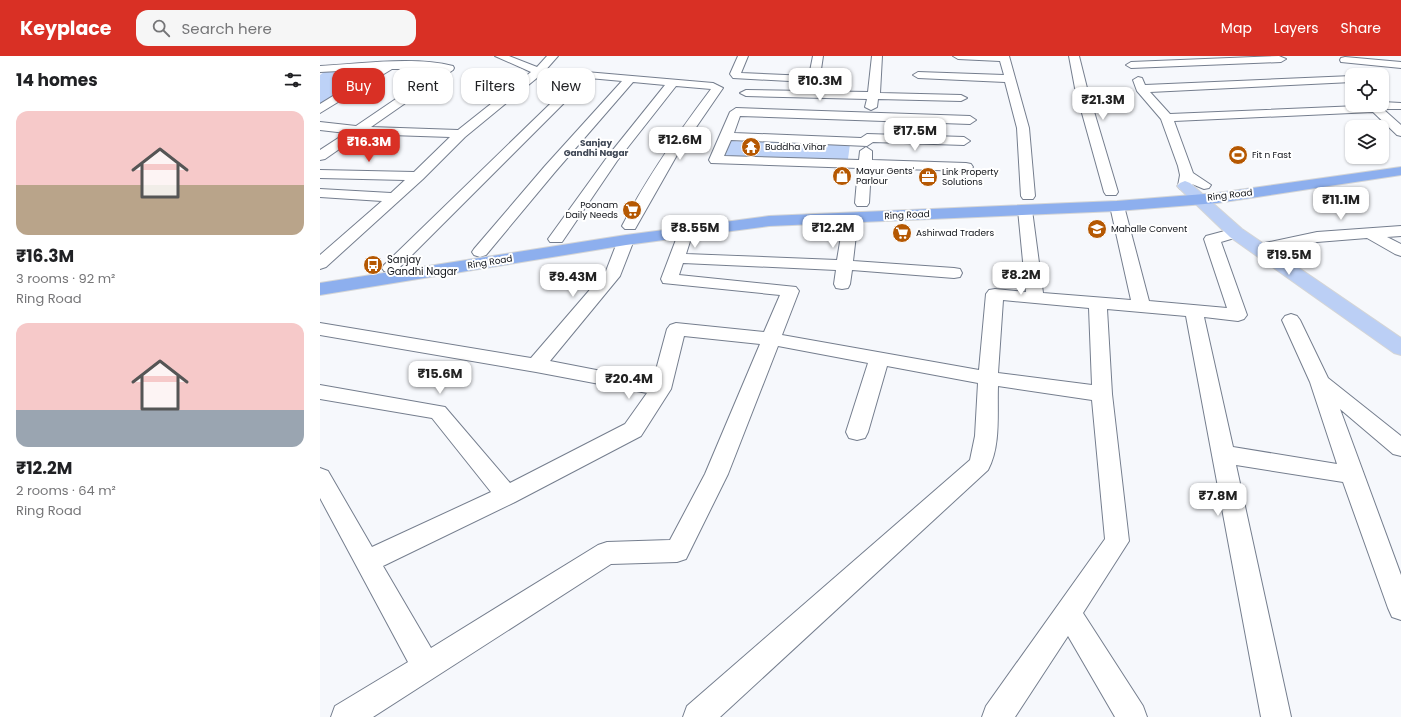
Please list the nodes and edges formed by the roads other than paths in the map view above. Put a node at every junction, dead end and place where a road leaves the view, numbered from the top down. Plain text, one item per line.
1 (332, 56) edge
2 (500, 56) edge
3 (553, 56) edge
4 (743, 56) edge
5 (818, 56) edge
6 (877, 56) edge
7 (958, 56) edge
8 (1074, 56) edge
9 (1004, 57) edge
10 (1281, 57) edge
11 (1343, 58) edge
12 (1204, 59) edge
13 (1130, 60) edge
14 (1396, 65) edge
15 (320, 67) edge
16 (388, 67) junction
17 (542, 68) edge
18 (1351, 68) edge
19 (537, 70) edge
20 (537, 73) edge
21 (1401, 73) edge
22 (918, 75) dead end
23 (630, 79) junction
24 (814, 79) junction
25 (1011, 79) junction
26 (1345, 79) edge
27 (837, 81) dead end
28 (674, 82) junction
29 (1297, 82) junction
30 (1220, 85) junction
31 (873, 87) junction
32 (1141, 89) junction
33 (746, 92) dead end
34 (961, 98) dead end
35 (1389, 106) edge
36 (1401, 106) edge
37 (1345, 108) edge
38 (320, 110) edge
39 (1385, 112) edge
40 (869, 115) junction
41 (1167, 118) junction
42 (970, 120) dead end
43 (320, 126) edge
44 (357, 130) junction
45 (1401, 132) edge
46 (461, 134) junction
47 (726, 136) junction
48 (867, 140) junction
49 (964, 141) dead end
50 (320, 156) edge
51 (1401, 158) edge
52 (865, 164) junction
53 (966, 167) dead end
54 (1401, 171) edge
55 (320, 174) edge
56 (418, 176) junction
57 (1186, 181) junction
58 (1202, 192) junction
59 (320, 194) edge
60 (394, 197) junction
61 (1218, 198) junction
62 (1114, 199) junction
63 (862, 203) junction
64 (1027, 203) junction
65 (851, 218) junction
66 (1401, 231) edge
67 (685, 232) junction
68 (628, 233) junction
69 (1236, 233) junction
70 (1370, 233) junction
71 (556, 239) junction
72 (1272, 246) junction
73 (1401, 251) edge
74 (480, 252) junction
75 (677, 258) junction
76 (320, 264) edge
77 (845, 265) junction
78 (390, 268) junction
79 (954, 273) dead end
80 (320, 276) edge
81 (842, 284) dead end
82 (320, 289) edge
83 (1036, 298) junction
84 (1098, 303) junction
85 (1141, 306) junction
86 (1194, 310) junction
87 (1291, 320) dead end
88 (320, 329) edge
89 (1401, 335) edge
90 (771, 340) junction
91 (1401, 348) edge
92 (879, 359) junction
93 (536, 365) junction
94 (988, 378) junction
95 (1320, 382) junction
96 (661, 389) junction
97 (320, 392) edge
98 (1102, 394) junction
99 (857, 432) dead end
100 (1401, 448) edge
101 (1223, 454) junction
102 (1352, 475) junction
103 (320, 477) edge
104 (507, 495) junction
105 (1379, 552) junction
106 (368, 562) junction
107 (1400, 570) edge
108 (1401, 608) edge
109 (1068, 612) junction
110 (426, 667) junction
111 (346, 717) edge
112 (698, 717) edge
113 (997, 717) edge
114 (1132, 717) edge
115 (1276, 717) edge

1 - 15 street
2 - 19 street
3 - 17 street
4 - 24 street
5 - 24 street
6 - 31 street
7 - 9 street
8 - 62 street
9 - 25 street
10 - 12 street
10 - 29 street
11 - 14 street
11 - 18 street
12 - 13 street
12 - 30 street
13 - 32 street
14 - 21 street
15 - 16 street
16 - 38 street
16 - 44 street
20 - 46 street
22 - 25 street
23 - 28 street
23 - 74 street
23 - 78 street
24 - 27 street
25 - 64 street
26 - 29 street
28 - 68 street
28 - 71 street
29 - 30 street
30 - 32 street
31 - 33 street
31 - 34 street
31 - 40 street
32 - 41 street
35 - 36 street
37 - 41 street
39 - 45 street
40 - 42 street
40 - 47 street
40 - 48 street
41 - 57 street
43 - 44 street
44 - 46 street
44 - 50 street
46 - 56 street
47 - 48 street
47 - 52 street
48 - 49 street
48 - 52 street
51 - 58 highway, Ring Road
52 - 53 street
52 - 63 street
54 - 61 highway, Ring Road
55 - 56 street
56 - 60 street
57 - 58 highway, Ring Road
57 - 62 highway, Ring Road
58 - 61 main road
58 - 62 highway, Ring Road
58 - 69 main road
59 - 60 street
60 - 76 street
61 - 72 main road
62 - 64 highway, Ring Road
62 - 85 street
63 - 64 highway, Ring Road
63 - 68 highway, Ring Road
64 - 65 highway, Ring Road
64 - 83 street
65 - 67 highway, Ring Road
65 - 77 street
66 - 70 street
67 - 68 highway, Ring Road
67 - 75 street
68 - 71 highway, Ring Road
68 - 82 highway, Ring Road
68 - 93 street
69 - 86 street
69 - 91 main road
70 - 72 street
70 - 73 street
71 - 74 highway, Ring Road
72 - 89 main road
74 - 78 highway, Ring Road
75 - 77 street
75 - 90 street
77 - 79 street
77 - 81 street
78 - 80 highway, Ring Road
83 - 84 street
83 - 94 street
84 - 85 street
84 - 98 street
85 - 86 street
86 - 101 street
87 - 95 street
88 - 93 street
90 - 92 street
90 - 96 street
90 - 110 street
92 - 94 street
92 - 99 street
93 - 96 street
94 - 98 street
94 - 112 street
95 - 100 street
95 - 102 street
96 - 104 street
97 - 104 street
98 - 109 street
101 - 102 street
101 - 115 street
102 - 105 street
103 - 106 street
104 - 106 street
105 - 107 street
105 - 108 street
106 - 110 street
109 - 113 street
109 - 114 street
110 - 111 street

